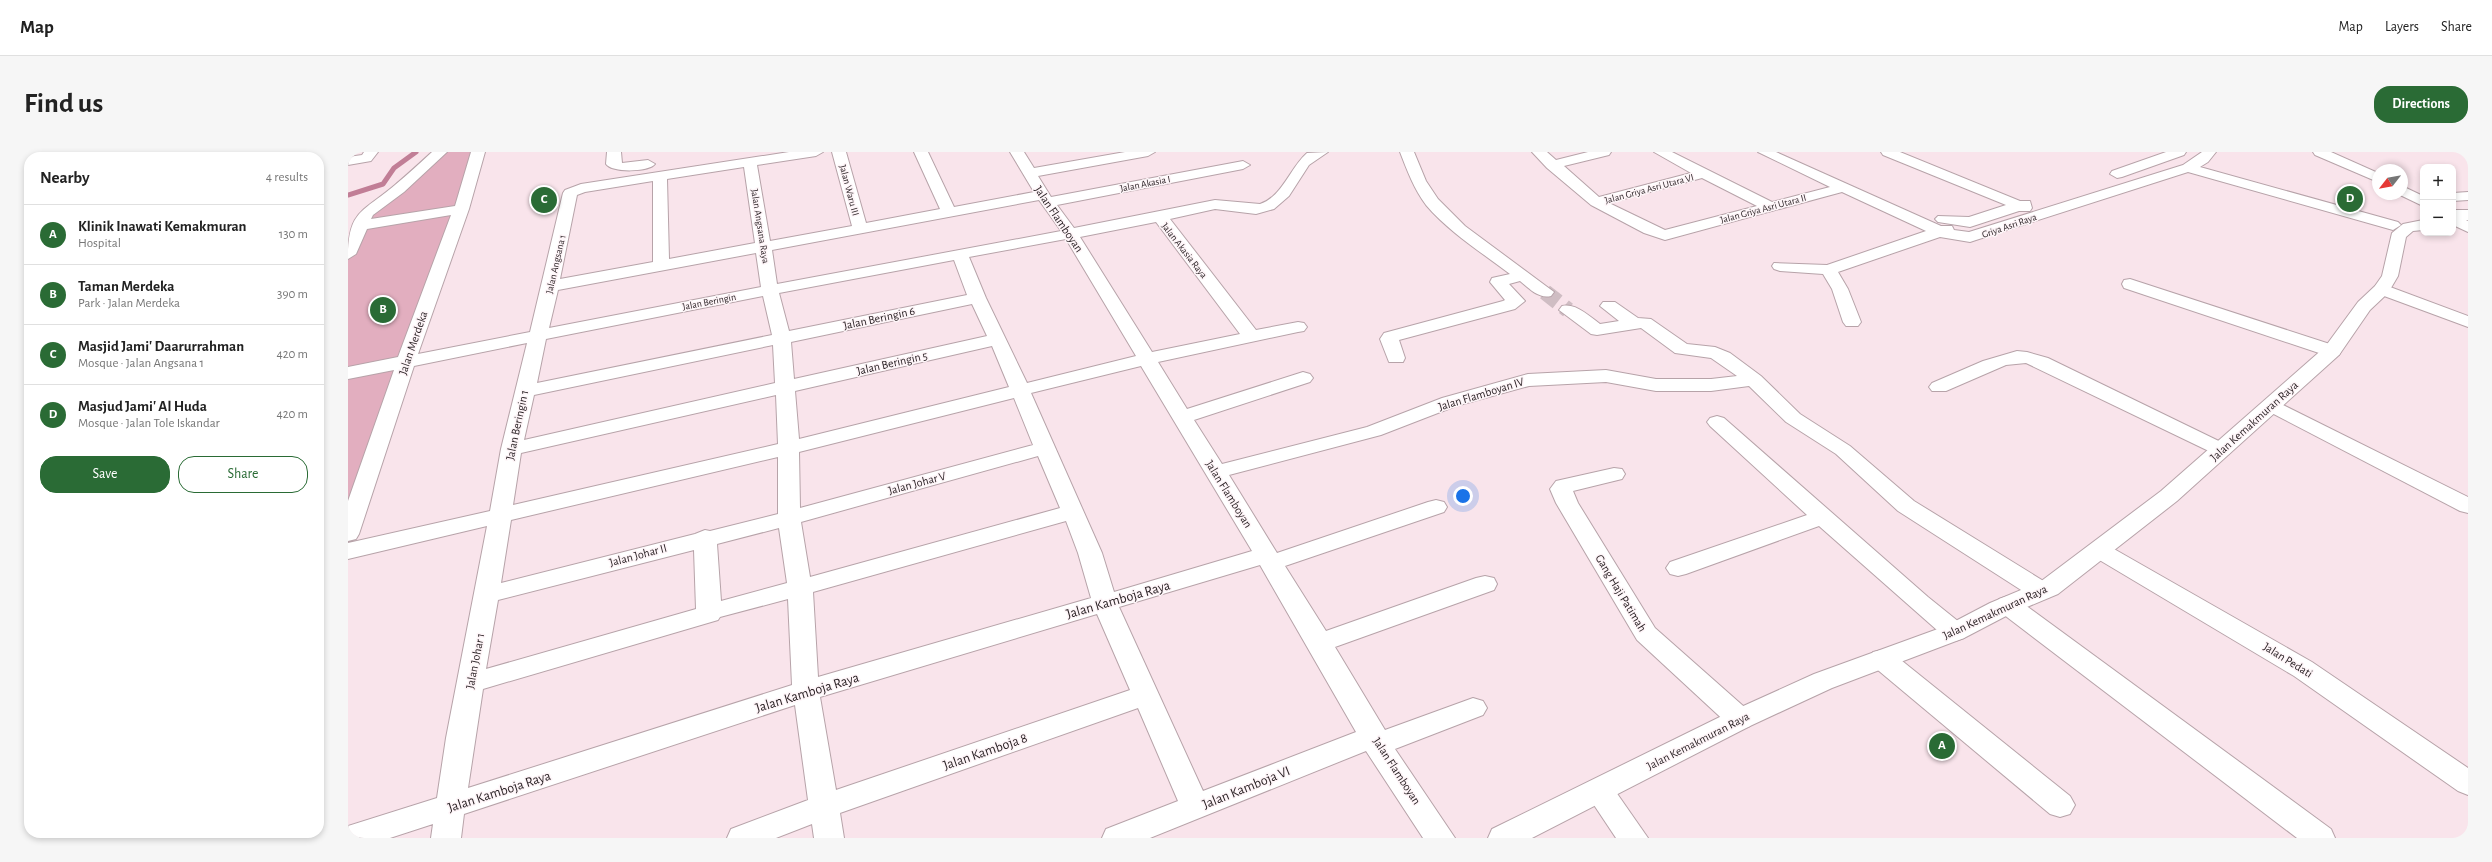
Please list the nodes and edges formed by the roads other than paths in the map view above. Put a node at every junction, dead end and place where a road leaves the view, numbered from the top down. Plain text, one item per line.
1 (371, 152) edge
2 (440, 152) edge
3 (478, 152) edge
4 (614, 152) edge
5 (816, 152) edge
6 (839, 152) edge
7 (921, 152) edge
8 (1016, 152) edge
9 (1148, 152) edge
10 (1321, 152) edge
11 (1407, 152) edge
12 (1539, 152) edge
13 (1604, 152) edge
14 (1661, 152) edge
15 (1765, 152) edge
16 (1792, 152) edge
17 (1915, 152) edge
18 (2179, 152) edge
19 (2320, 152) edge
20 (1893, 154) edge
21 (2206, 156) edge
22 (753, 157) edge
23 (348, 161) edge
24 (1243, 165) dead end
25 (1552, 165) junction
26 (2137, 168) junction
27 (2188, 168) junction
28 (1029, 173) junction
29 (1702, 174) junction
30 (2372, 175) edge
31 (660, 176) junction
32 (2160, 176) junction
33 (2215, 176) junction
34 (2101, 180) dead end
35 (1861, 183) junction
36 (1842, 188) junction
37 (2408, 193) edge
38 (2468, 196) edge
39 (2456, 197) edge
40 (1045, 198) junction
41 (2042, 199) dead end
42 (2420, 199) edge
43 (1596, 202) junction
44 (1768, 206) junction
45 (2020, 206) junction
46 (461, 209) junction
47 (949, 213) junction
48 (2041, 214) junction
49 (348, 216) edge
50 (1160, 217) junction
51 (364, 219) junction
52 (1958, 222) junction
53 (2420, 226) edge
54 (860, 228) junction
55 (2395, 231) junction
56 (1941, 232) junction
57 (2420, 232) edge
58 (1070, 233) junction
59 (764, 245) junction
60 (348, 254) edge
61 (960, 254) junction
62 (661, 265) junction
63 (1780, 266) dead end
64 (1828, 270) junction
65 (1523, 275) junction
66 (2130, 284) dead end
67 (550, 286) junction
68 (2382, 289) junction
69 (770, 290) junction
70 (1545, 292) tunnel mouth
71 (977, 298) junction
72 (1609, 306) dead end
73 (1568, 310) tunnel mouth
74 (1852, 322) dead end
75 (2468, 322) edge
76 (1634, 323) junction
77 (1298, 327) dead end
78 (537, 335) junction
79 (1252, 337) junction
80 (782, 338) junction
81 (998, 339) junction
82 (2332, 351) junction
83 (1396, 358) dead end
84 (1146, 359) junction
85 (406, 361) junction
86 (348, 373) edge
87 (1304, 378) dead end
88 (1754, 380) junction
89 (1939, 387) dead end
90 (785, 388) junction
91 (1019, 390) junction
92 (524, 391) junction
93 (2273, 406) junction
94 (1182, 417) junction
95 (1717, 422) dead end
96 (789, 448) junction
97 (1045, 448) junction
98 (511, 449) junction
99 (2222, 450) junction
100 (1216, 472) junction
101 (1614, 474) dead end
102 (2466, 503) edge
103 (1436, 506) dead end
104 (1073, 512) junction
105 (500, 515) junction
106 (1823, 517) junction
107 (789, 518) junction
108 (348, 534) edge
109 (705, 537) junction
110 (2099, 550) junction
111 (348, 551) edge
112 (1269, 559) junction
113 (1678, 568) dead end
114 (1485, 584) dead end
115 (800, 586) junction
116 (2042, 591) junction
117 (487, 595) junction
118 (1105, 603) junction
119 (2008, 606) junction
120 (723, 610) dead end
121 (1955, 632) junction
122 (1320, 643) junction
123 (1882, 659) junction
124 (471, 683) junction
125 (806, 691) junction
126 (1146, 695) junction
127 (1473, 708) dead end
128 (1740, 719) junction
129 (1376, 740) junction
130 (2468, 783) edge
131 (1599, 790) junction
132 (2060, 805) dead end
133 (451, 806) junction
134 (823, 808) junction
135 (1196, 808) junction
136 (351, 838) edge
137 (446, 838) edge
138 (742, 838) edge
139 (829, 838) edge
140 (1117, 838) edge
141 (1440, 838) edge
142 (1503, 838) edge
143 (1633, 838) edge
144 (2320, 838) edge

1 - 23 street
2 - 51 street
3 - 46 street, Jalan Merdeka
4 - 22 street
5 - 22 street
6 - 54 street, Jalan Waru III
7 - 47 street
8 - 28 street, Jalan Flamboyan
9 - 28 street
10 - 50 street
11 - 65 street
12 - 25 street
13 - 25 street
14 - 29 street
15 - 36 street, Griya Asri Raya
16 - 35 street, Griya Asri Raya
17 - 20 street
18 - 21 street
18 - 26 street
19 - 30 street
20 - 45 street
21 - 27 street, Griya Asri Raya
22 - 31 street
22 - 59 street, Jalan Angsana Raya
24 - 40 street, Jalan Akasia I
25 - 43 street
26 - 32 street
26 - 34 street
27 - 32 street, Griya Asri Raya
27 - 33 street
28 - 40 street, Jalan Flamboyan
29 - 43 street, Jalan Griya Asri Utara VI
29 - 44 street
31 - 62 street
31 - 67 street, Jalan Angsana 1
32 - 33 street
32 - 48 street, Griya Asri Raya
33 - 55 street
35 - 36 street, Jalan Griya Asri Utara II
35 - 52 street, Griya Asri Raya
36 - 44 street, Jalan Griya Asri Utara II
36 - 56 street, Griya Asri Raya
37 - 42 street
38 - 39 street
40 - 47 street, Jalan Akasia I
40 - 58 street, Jalan Flamboyan
41 - 45 street, Griya Asri Raya
43 - 44 street, Jalan Griya Asri Utara II
45 - 48 street
45 - 52 street, Griya Asri Raya
46 - 51 street
46 - 85 street, Jalan Merdeka
47 - 54 street, Jalan Akasia I
48 - 56 street, Griya Asri Raya
49 - 51 street
50 - 58 street, Jalan Akasia Raya
50 - 79 street, Jalan Akasia Raya
51 - 60 street
52 - 56 street
53 - 55 street
54 - 59 street, Jalan Akasia I
55 - 57 street
55 - 68 street, Jalan Kemakmuran Raya
56 - 64 street
58 - 61 street, Jalan Beringin
58 - 84 street, Jalan Flamboyan
59 - 62 street, Jalan Akasia I
59 - 69 street, Jalan Angsana Raya
61 - 69 street, Jalan Beringin
61 - 71 street
62 - 67 street, Jalan Akasia I
63 - 64 street
64 - 74 street
65 - 70 street
65 - 83 street
66 - 82 street
67 - 78 street, Jalan Angsana 1
68 - 75 street
68 - 82 street, Jalan Kemakmuran Raya
69 - 78 street, Jalan Beringin
69 - 80 street, Jalan Angsana Raya
71 - 80 street, Jalan Beringin 6
71 - 81 street
72 - 76 street
73 - 76 street
76 - 88 street
77 - 79 street
78 - 85 street, Jalan Beringin
78 - 92 street, Jalan Beringin 1
79 - 84 street
80 - 90 street, Jalan Angsana Raya
80 - 92 street, Jalan Beringin 6
81 - 90 street, Jalan Beringin 5
81 - 91 street
82 - 93 street, Jalan Kemakmuran Raya
84 - 91 street
84 - 94 street, Jalan Flamboyan
85 - 86 street, Jalan Beringin
85 - 108 street, Jalan Merdeka
87 - 94 street
88 - 100 street, Jalan Flamboyan IV
88 - 116 street
89 - 99 street
90 - 96 street, Jalan Angsana Raya
90 - 98 street, Jalan Beringin 5
91 - 96 street
91 - 97 street
92 - 98 street, Jalan Beringin 1
93 - 99 street, Jalan Kemakmuran Raya
93 - 102 street
94 - 100 street, Jalan Flamboyan
95 - 106 street
96 - 105 street
96 - 107 street, Jalan Angsana Raya
97 - 104 street
97 - 107 street, Jalan Johar V
98 - 105 street, Jalan Beringin 1
99 - 110 street, Jalan Kemakmuran Raya
100 - 112 street, Jalan Flamboyan
101 - 128 street, Gang Haji Patimah
103 - 112 street, Jalan Kamboja Raya
104 - 115 street
104 - 118 street
105 - 111 street
105 - 117 street, Jalan Johar 1
106 - 113 street
106 - 121 street
107 - 109 street, Jalan Johar II
107 - 115 street, Jalan Angsana Raya
109 - 117 street, Jalan Johar II
109 - 124 street
110 - 116 street, Jalan Kemakmuran Raya
110 - 130 street, Jalan Pedati
112 - 118 street, Jalan Kamboja Raya
112 - 122 street, Jalan Flamboyan
114 - 122 street
115 - 120 street
115 - 125 street, Jalan Angsana Raya
116 - 119 street, Jalan Kemakmuran Raya
117 - 124 street, Jalan Johar 1
118 - 125 street, Jalan Kamboja Raya
118 - 126 street
119 - 121 street, Jalan Kemakmuran Raya
119 - 144 street
121 - 123 street, Jalan Kemakmuran Raya
122 - 129 street, Jalan Flamboyan
123 - 128 street, Jalan Kemakmuran Raya
123 - 132 street
124 - 133 street, Jalan Johar 1
125 - 133 street, Jalan Kamboja Raya
125 - 134 street, Jalan Angsana Raya
126 - 134 street, Jalan Kamboja 8
126 - 135 street
127 - 129 street, Jalan Kamboja VI
128 - 131 street, Jalan Kemakmuran Raya
129 - 135 street, Jalan Kamboja VI
129 - 141 street, Jalan Flamboyan
131 - 142 street, Jalan Kemakmuran Raya
131 - 143 street
133 - 136 street, Jalan Kamboja Raya
133 - 137 street, Jalan Johar 1
134 - 138 street, Jalan Kamboja 8
134 - 139 street, Jalan Angsana Raya
135 - 140 street, Jalan Kamboja VI

